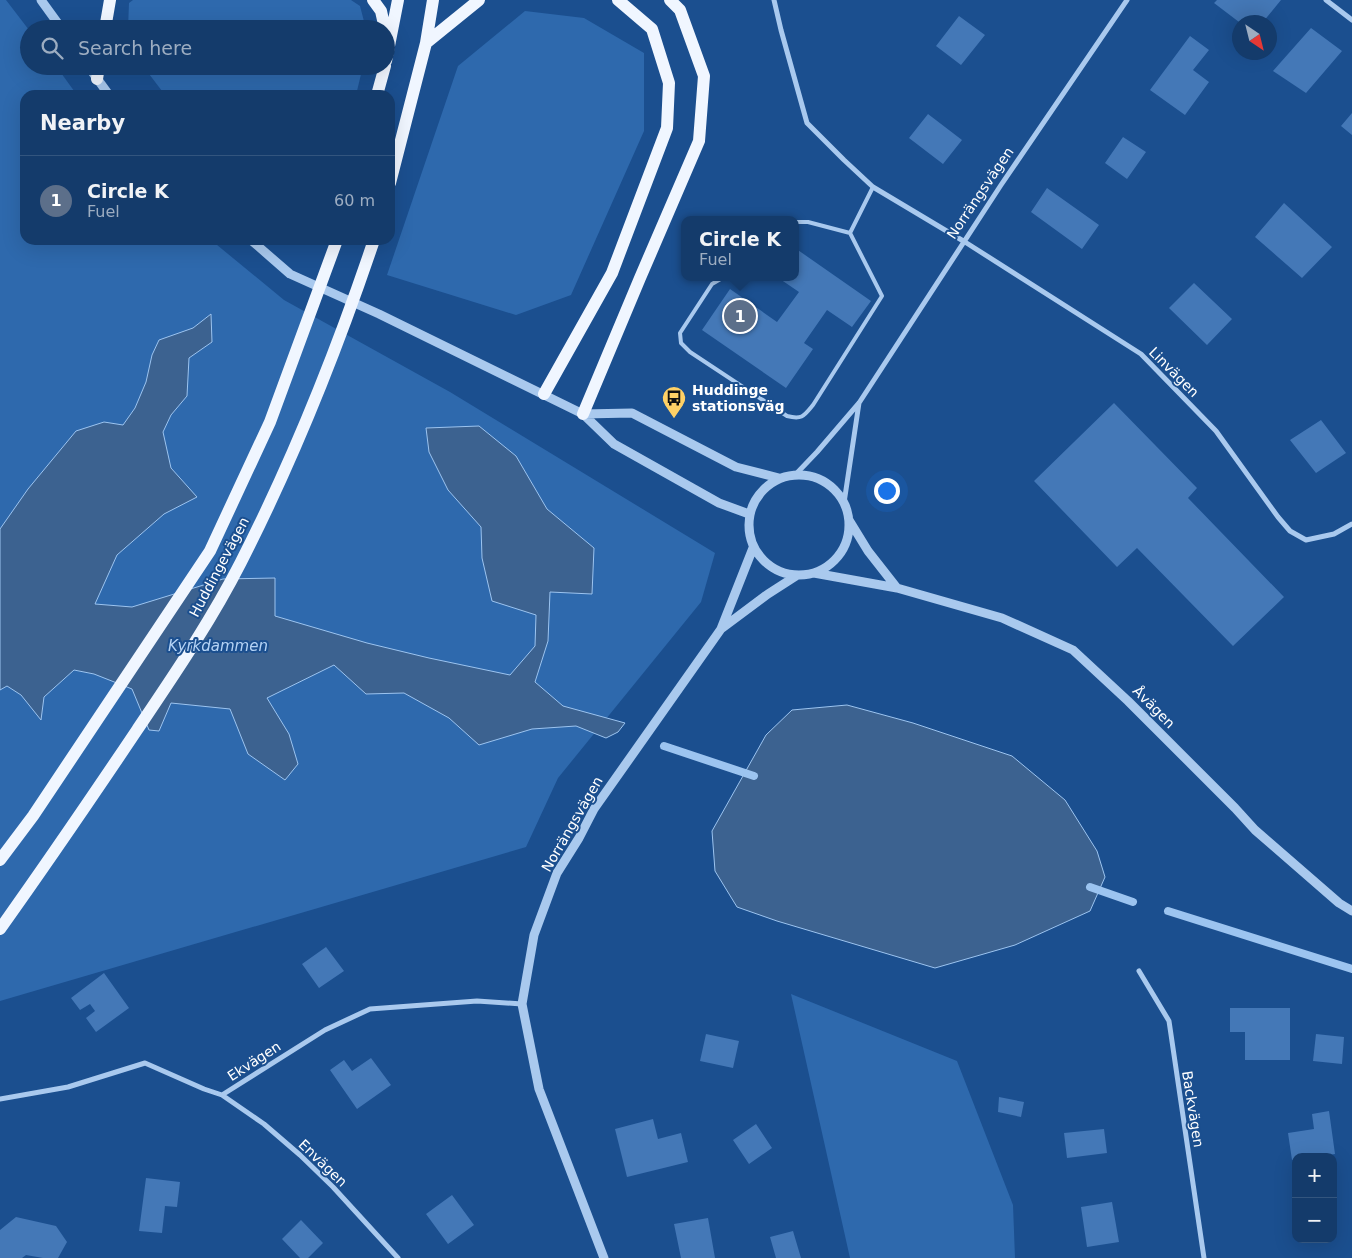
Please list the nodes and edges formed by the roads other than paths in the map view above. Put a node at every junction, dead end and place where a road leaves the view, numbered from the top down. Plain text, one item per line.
1 (42, 0) edge
2 (110, 0) edge
3 (373, 0) edge
4 (398, 0) edge
5 (433, 0) edge
6 (479, 0) edge
7 (618, 0) edge
8 (670, 0) edge
9 (774, 0) edge
10 (1127, 0) edge
11 (1326, 0) edge
12 (56, 20) edge
13 (107, 20) edge
14 (382, 20) edge
15 (394, 20) edge
16 (1352, 20) edge
17 (426, 43) junction
18 (99, 75) edge
19 (383, 75) edge
20 (106, 90) edge
21 (378, 90) edge
22 (395, 164) edge
23 (873, 187) junction
24 (799, 222) edge
25 (850, 233) junction
26 (965, 242) junction
27 (258, 245) edge
28 (335, 245) edge
29 (372, 245) edge
30 (717, 281) edge
31 (544, 394) junction
32 (859, 403) junction
33 (583, 414) junction
34 (796, 474) junction
35 (779, 478) junction
36 (844, 503) junction
37 (749, 514) junction
38 (849, 520) junction
39 (1352, 524) edge
40 (753, 548) junction
41 (814, 573) junction
42 (796, 576) junction
43 (897, 588) junction
44 (721, 629) junction
45 (0, 860) edge
46 (1352, 911) edge
47 (0, 929) edge
48 (1139, 971) dead end
49 (522, 1004) junction
50 (222, 1095) junction
51 (0, 1099) edge
52 (398, 1258) edge
53 (604, 1258) edge
54 (1204, 1258) edge

1 - 12 street
2 - 13 main road
3 - 14 main road
4 - 15 main road
5 - 17 main road
6 - 17 main road
7 - 31 main road
8 - 33 main road
9 - 23 street, Linvägen
10 - 26 street, Norrängsvägen
11 - 16 street
17 - 22 main road
18 - 20 street
19 - 21 main road
23 - 25 lane
23 - 26 street, Linvägen
24 - 25 lane
25 - 30 lane
26 - 32 street, Norrängsvägen
26 - 39 street, Linvägen
27 - 31 street
28 - 45 main road, Huddingevägen, bridge
29 - 47 main road, Huddingevägen, bridge
31 - 33 street
32 - 34 street, Norrängsvägen
32 - 36 street, Norrängsvägen
33 - 35 street
33 - 37 street
34 - 35 street
34 - 36 street
35 - 37 street
36 - 38 street
37 - 40 street
38 - 41 street
38 - 43 street
40 - 42 street
40 - 44 street, Norrängsvägen
41 - 42 street
41 - 43 street, Åvägen
42 - 44 street, Norrängsvägen
43 - 46 street, Åvägen
44 - 49 street, Norrängsvägen
48 - 54 street, Backvägen
49 - 50 street, Ekvägen
49 - 53 street, Norrängsvägen
50 - 51 street, Ekvägen
50 - 52 street, Envägen

